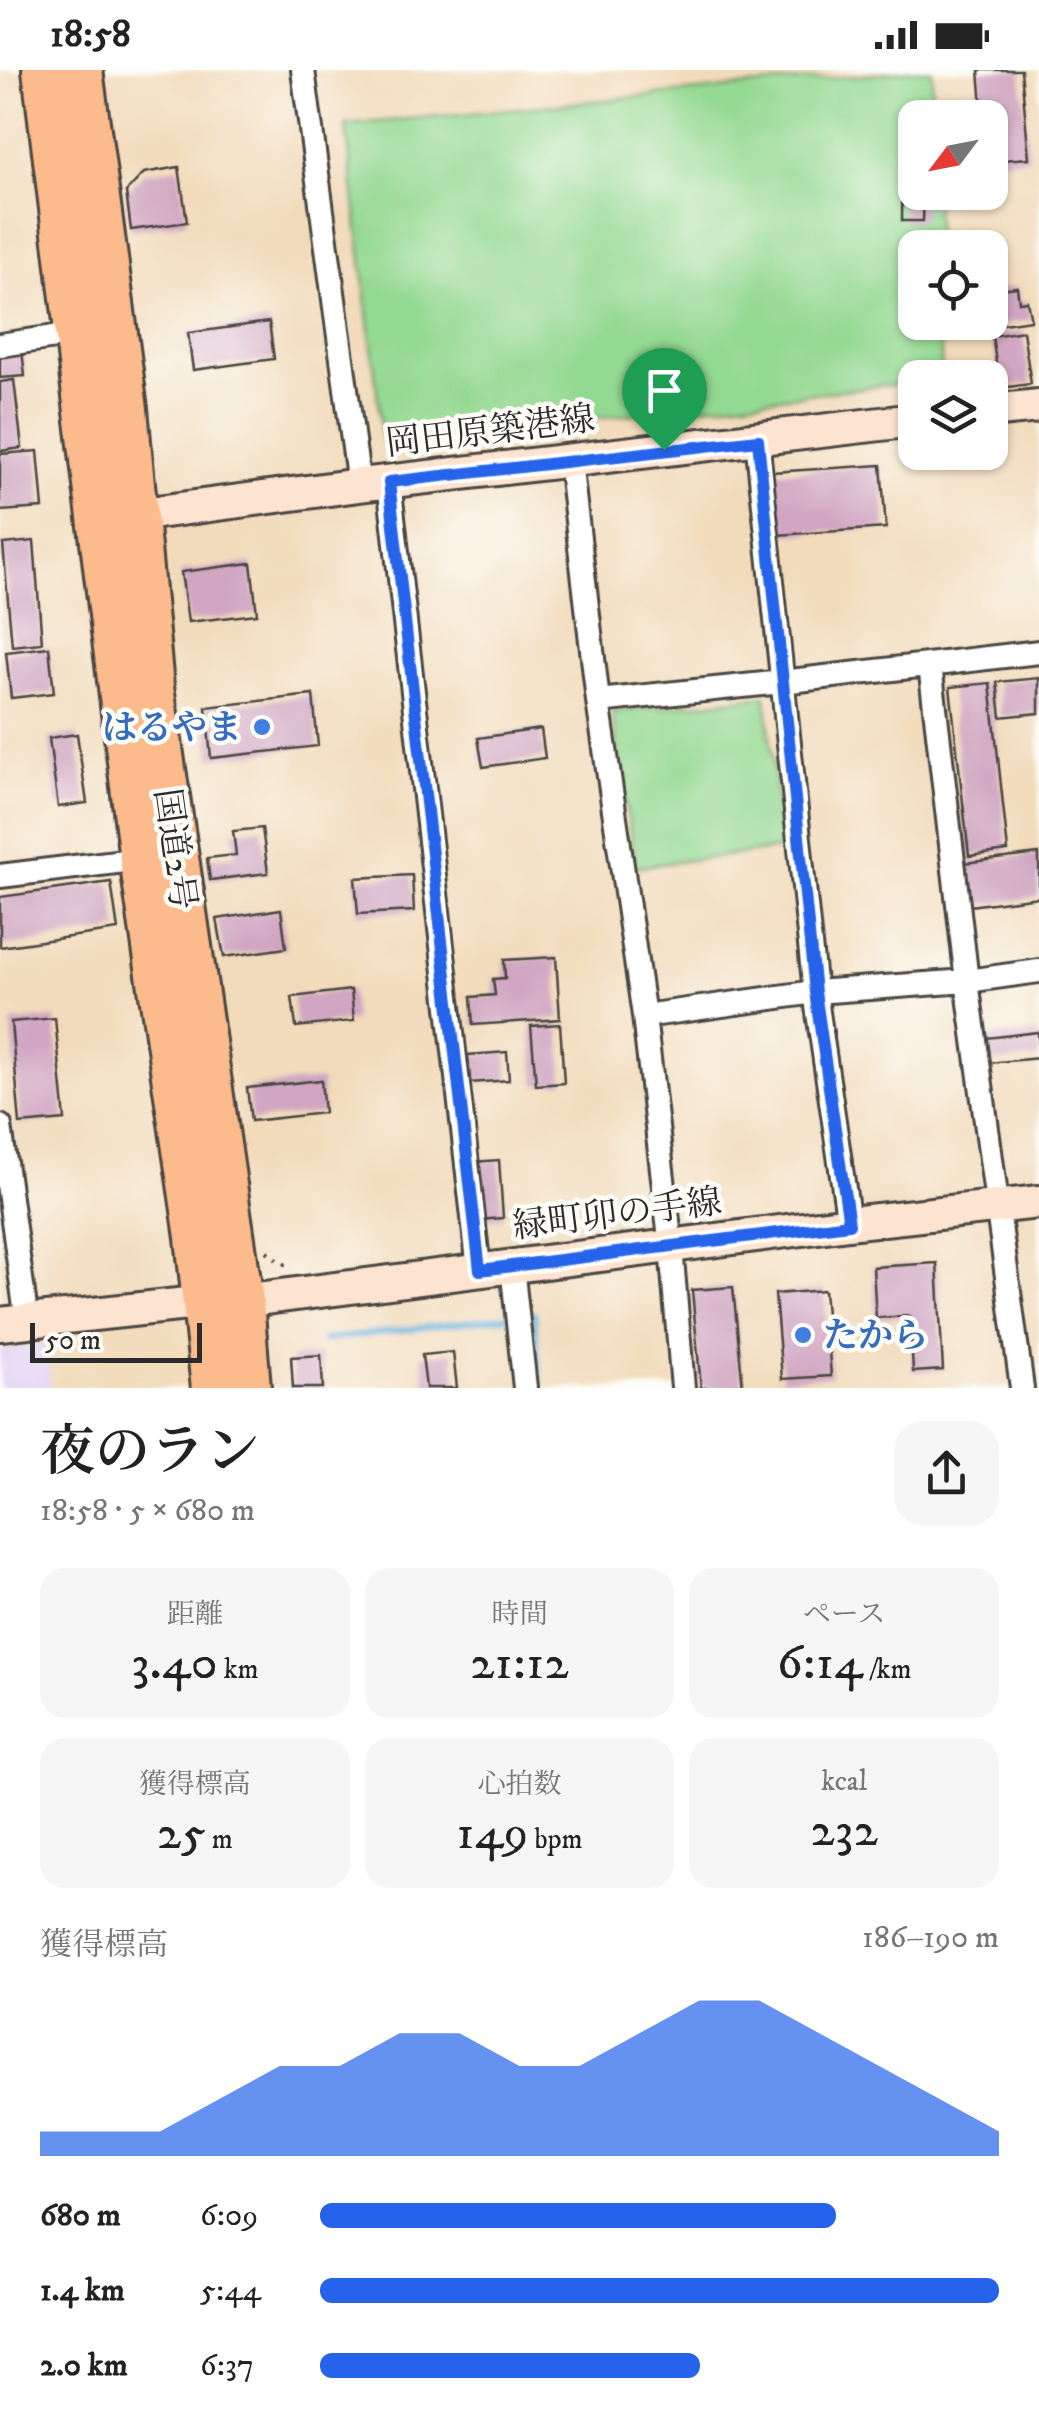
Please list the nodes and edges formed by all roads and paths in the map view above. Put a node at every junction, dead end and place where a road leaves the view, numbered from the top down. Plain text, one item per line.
1 (44, 70) edge
2 (81, 70) edge
3 (303, 70) edge
4 (76, 334) junction
5 (0, 345) edge
6 (1039, 406) edge
7 (1008, 410) edge
8 (898, 422) edge
9 (758, 440) junction
10 (570, 461) junction
11 (374, 483) junction
12 (135, 516) junction
13 (1039, 652) edge
14 (930, 665) junction
15 (782, 682) junction
16 (598, 701) junction
17 (141, 860) junction
18 (0, 876) edge
19 (1039, 972) edge
20 (966, 982) junction
21 (815, 992) junction
22 (644, 1016) junction
23 (0, 1126) edge
24 (1039, 1202) edge
25 (998, 1207) junction
26 (849, 1224) junction
27 (671, 1247) junction
28 (502, 1278) junction
29 (224, 1302) junction
30 (13, 1323) edge
31 (213, 1388) edge
32 (249, 1388) edge
33 (525, 1388) edge
34 (683, 1388) edge
35 (1022, 1388) edge

1 - 4 highway, 国道2号
2 - 12 highway, 国道2号
3 - 11 street
4 - 5 street
4 - 17 highway, 国道2号
6 - 7 street
8 - 9 street, 岡田原築港線
9 - 10 street, 岡田原築港線
9 - 15 street
10 - 11 street, 岡田原築港線
10 - 16 street
11 - 12 street, 岡田原築港線
11 - 28 street
12 - 29 highway, 国道2号
13 - 14 street
14 - 15 street
14 - 20 street
15 - 16 street
15 - 21 street
16 - 22 street
17 - 18 street
17 - 29 highway, 国道2号
19 - 20 street
20 - 21 street
20 - 25 street
21 - 22 street
21 - 26 street
22 - 27 street
23 - 30 street
24 - 25 street, 緑町卯の手線
25 - 26 street, 緑町卯の手線
25 - 35 street
26 - 27 street, 緑町卯の手線
27 - 28 street, 緑町卯の手線
27 - 34 street
28 - 29 street, 緑町卯の手線
28 - 33 street
29 - 30 street, 緑町卯の手線
29 - 31 highway, 国道2号
29 - 32 highway, 国道2号

